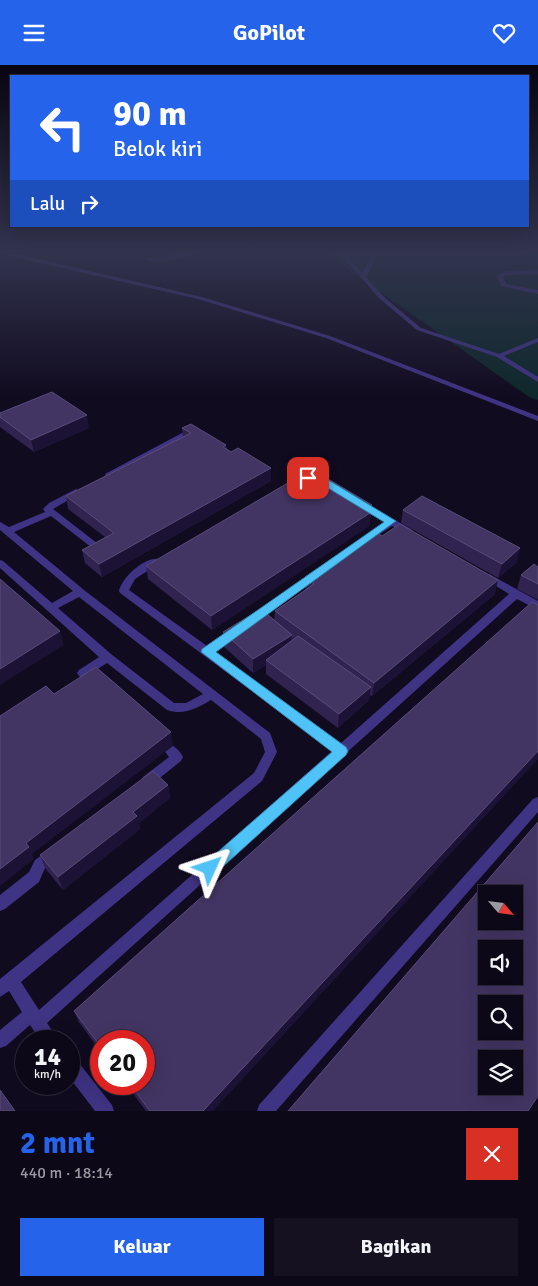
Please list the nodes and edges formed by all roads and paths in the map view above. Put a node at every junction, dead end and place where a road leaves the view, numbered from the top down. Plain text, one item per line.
1 (199, 298) edge
2 (382, 298) edge
3 (538, 340) edge
4 (499, 356) junction
5 (538, 380) edge
6 (538, 419) edge
7 (201, 439) edge
8 (101, 479) edge
9 (85, 487) edge
10 (351, 498) edge
11 (51, 513) junction
12 (391, 521) junction
13 (4, 528) edge
14 (416, 536) edge
15 (359, 544) edge
16 (99, 549) edge
17 (168, 555) edge
18 (0, 563) edge
19 (327, 567) edge
20 (475, 569) edge
21 (80, 592) junction
22 (517, 593) junction
23 (538, 606) edge
24 (51, 608) junction
25 (207, 652) junction
26 (107, 657) junction
27 (94, 683) edge
28 (212, 694) junction
29 (169, 749) dead end
30 (342, 751) junction
31 (139, 787) edge
32 (538, 803) edge
33 (62, 846) edge
34 (0, 904) edge
35 (6, 984) edge
36 (34, 1018) junction
37 (43, 1030) edge
38 (0, 1040) edge
39 (80, 1077) edge
40 (106, 1111) edge
41 (266, 1111) edge

1 - 6 street
2 - 4 street
3 - 4 street
4 - 5 street
7 - 8 street
9 - 11 street
10 - 12 street
11 - 13 street
11 - 16 street
12 - 14 street
12 - 15 street
13 - 21 street
17 - 25 street
18 - 24 street
19 - 25 street
20 - 22 street
21 - 24 street
21 - 28 street
22 - 23 street
22 - 30 street
24 - 26 street
25 - 30 street
26 - 27 street
26 - 28 street
28 - 35 street
29 - 31 street
30 - 36 street
32 - 41 street
33 - 34 street
35 - 36 street
36 - 37 street
36 - 38 street
39 - 40 street

